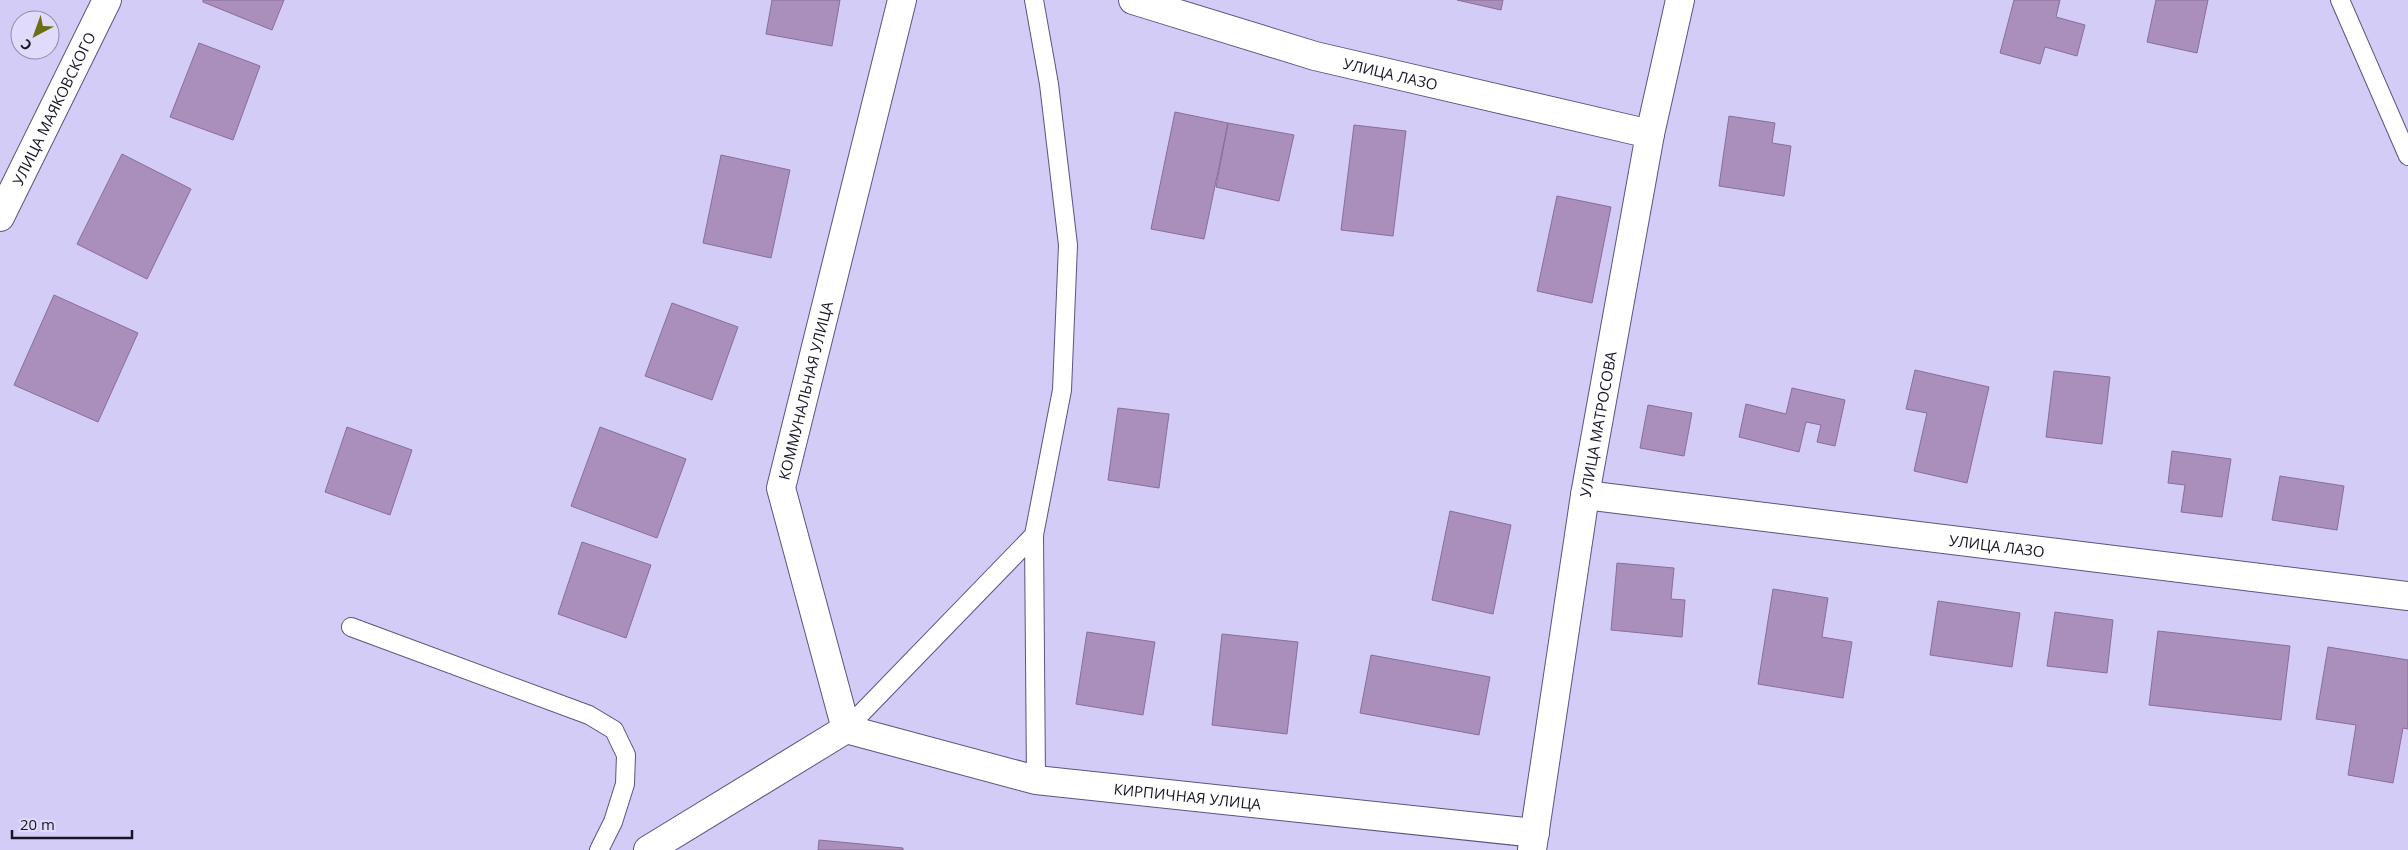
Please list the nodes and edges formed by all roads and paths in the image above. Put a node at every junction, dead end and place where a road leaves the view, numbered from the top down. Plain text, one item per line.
1 (107, 0) edge
2 (902, 0) edge
3 (1034, 0) edge
4 (1133, 0) edge
5 (1680, 0) edge
6 (2340, 0) edge
7 (1650, 134) junction
8 (2408, 156) edge
9 (0, 217) edge
10 (1585, 495) junction
11 (1034, 536) junction
12 (2408, 596) edge
13 (351, 627) dead end
14 (846, 730) junction
15 (1036, 780) junction
16 (1533, 841) edge
17 (599, 850) edge
18 (648, 850) edge

1 - 9 street, УЛИЦА МАЯКОВСКОГО
2 - 14 street, КОММУНАЛЬНАЯ УЛИЦА
3 - 11 lane
4 - 7 street, УЛИЦА ЛАЗО
5 - 7 street, УЛИЦА МАТРОСОВА
6 - 8 lane
7 - 10 street, УЛИЦА МАТРОСОВА
10 - 12 street, УЛИЦА ЛАЗО
10 - 16 street, УЛИЦА МАТРОСОВА
11 - 14 lane
11 - 15 lane
13 - 17 lane
14 - 15 street, КИРПИЧНАЯ УЛИЦА
14 - 18 street
15 - 16 street, КИРПИЧНАЯ УЛИЦА

